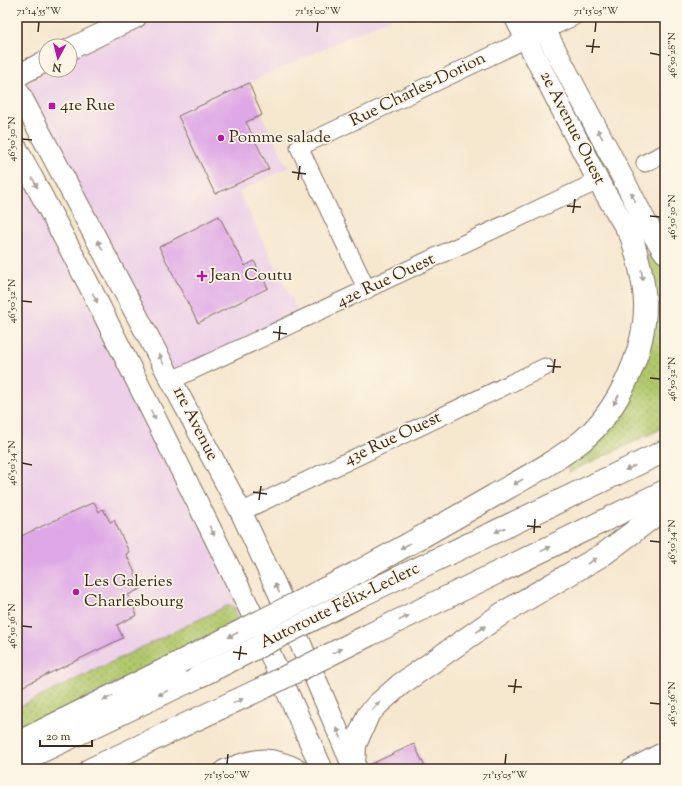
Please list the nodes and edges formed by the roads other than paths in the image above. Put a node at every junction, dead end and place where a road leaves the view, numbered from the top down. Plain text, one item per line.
1 (136, 17) edge
2 (515, 17) edge
3 (573, 17) edge
4 (537, 28) edge
5 (78, 45) edge
6 (38, 65) edge
7 (17, 76) edge
8 (17, 89) edge
9 (17, 149) edge
10 (665, 153) edge
11 (645, 163) dead end
12 (598, 181) junction
13 (640, 232) junction
14 (665, 252) edge
15 (368, 290) junction
16 (545, 367) dead end
17 (172, 380) junction
18 (665, 451) edge
19 (665, 491) edge
20 (665, 508) edge
21 (241, 512) junction
22 (17, 743) edge
23 (665, 750) edge
24 (17, 763) edge
25 (354, 768) edge
26 (91, 769) edge
27 (223, 769) edge
28 (301, 769) edge
29 (322, 769) edge
30 (629, 769) edge

1 - 5 street
2 - 4 street, 2e Avenue Ouest
3 - 4 street, Rue Charles-Dorion
4 - 12 street, 2e Avenue Ouest
13 -> 4 street, 2e Avenue Ouest
4 - 15 street, Rue Charles-Dorion
6 - 7 street
17 -> 8 street, 1re Avenue
9 -> 29 street, 1re Avenue
10 - 11 street
12 - 13 street, 2e Avenue Ouest
12 - 15 street, 42e Rue Ouest
13 - 14 highway
13 -> 22 highway, bridge
15 - 17 street, 42e Rue Ouest
16 - 21 street, 43e Rue Ouest
17 - 21 street, 1re Avenue
18 -> 24 highway, Autoroute Félix-Leclerc, bridge
26 -> 19 highway, bridge
25 -> 20 highway
25 -> 21 street, 1re Avenue
23 - 30 street
27 - 28 street

